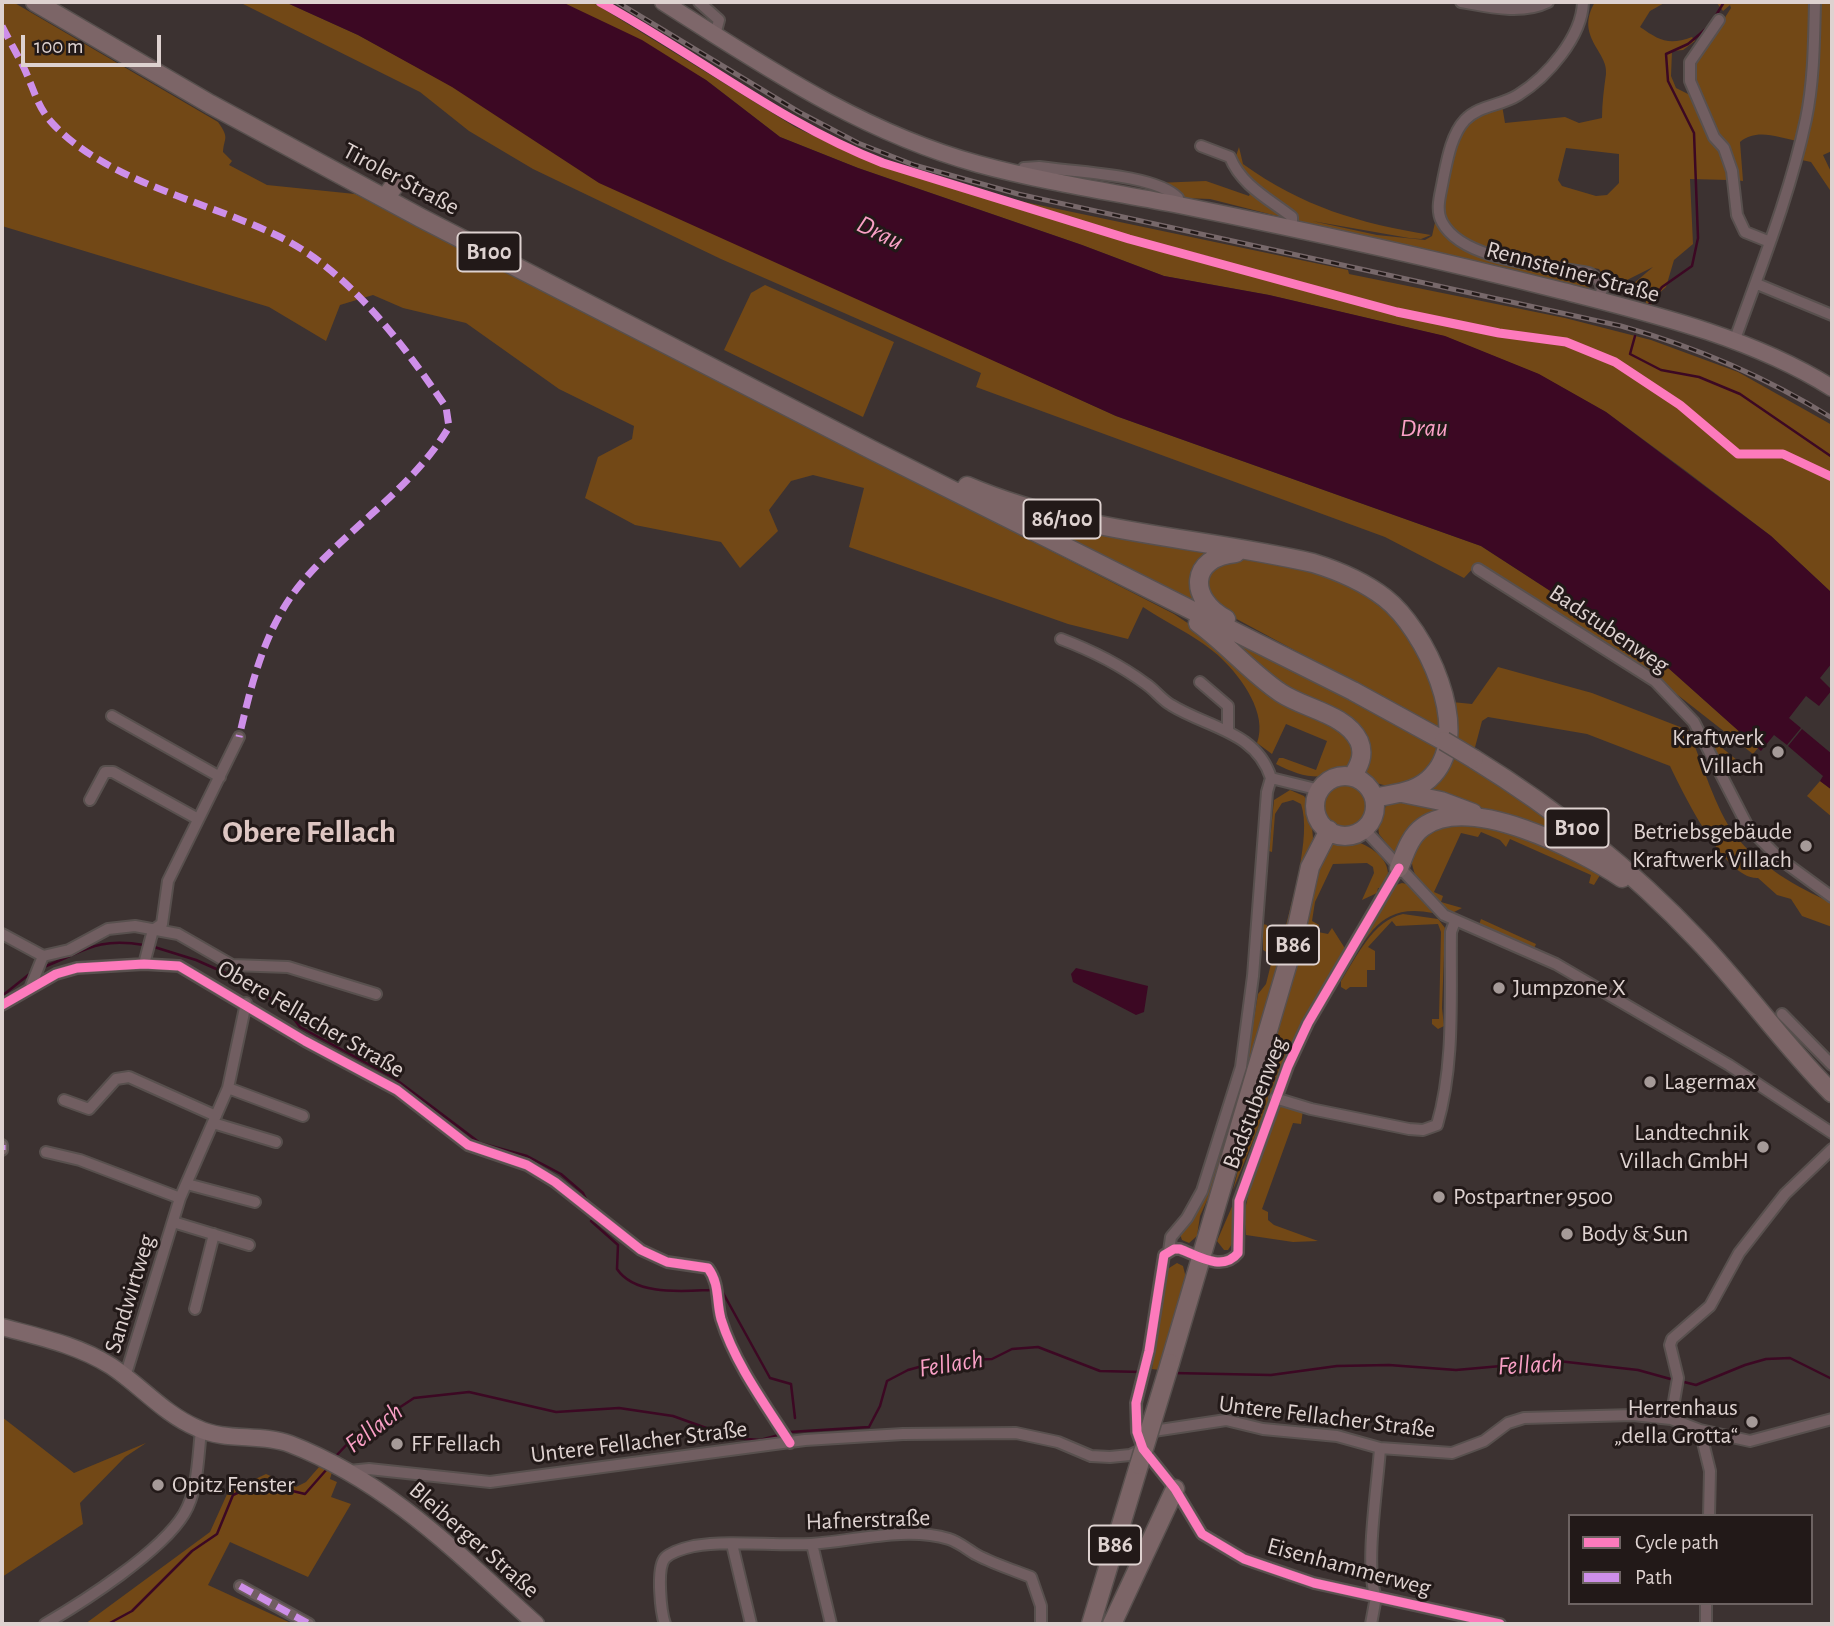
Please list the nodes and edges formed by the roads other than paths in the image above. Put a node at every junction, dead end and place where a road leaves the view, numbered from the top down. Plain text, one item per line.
1 (35, 2) edge
2 (663, 2) edge
3 (699, 2) edge
4 (1461, 2) edge
5 (1548, 2) edge
6 (1583, 2) edge
7 (1815, 2) edge
8 (1719, 20) dead end
9 (715, 35) junction
10 (1201, 146) dead end
11 (397, 182) dead end
12 (385, 198) junction
13 (1292, 229) junction
14 (1770, 242) junction
15 (1757, 284) junction
16 (1598, 300) junction
17 (1832, 315) edge
18 (1734, 342) junction
19 (1830, 381) edge
20 (872, 450) junction
21 (1264, 553) junction
22 (1478, 569) dead end
23 (1146, 588) junction
24 (1061, 639) dead end
25 (1265, 648) junction
26 (1200, 682) dead end
27 (112, 716) dead end
28 (1228, 729) junction
29 (239, 737) dead end
30 (220, 777) junction
31 (1352, 777) junction
32 (1271, 778) junction
33 (1320, 790) junction
34 (1402, 793) junction
35 (1374, 798) junction
36 (90, 800) dead end
37 (1483, 817) junction
38 (198, 819) junction
39 (1364, 829) junction
40 (1329, 830) junction
41 (1399, 868) junction
42 (1832, 897) edge
43 (1669, 911) junction
44 (1455, 920) junction
45 (2, 934) edge
46 (150, 940) junction
47 (41, 959) junction
48 (144, 964) junction
49 (33, 981) junction
50 (376, 994) dead end
51 (246, 1003) junction
52 (2, 1005) edge
53 (1782, 1014) dead end
54 (1832, 1065) edge
55 (228, 1088) junction
56 (1832, 1093) edge
57 (1275, 1098) junction
58 (64, 1100) dead end
59 (303, 1116) dead end
60 (215, 1119) junction
61 (1832, 1133) edge
62 (275, 1142) dead end
63 (1832, 1149) edge
64 (46, 1152) dead end
65 (187, 1184) junction
66 (180, 1198) junction
67 (255, 1202) dead end
68 (173, 1222) junction
69 (214, 1234) junction
70 (249, 1245) dead end
71 (1169, 1251) junction
72 (1202, 1258) junction
73 (195, 1309) dead end
74 (2, 1327) edge
75 (125, 1377) junction
76 (1671, 1419) junction
77 (1832, 1419) edge
78 (201, 1430) junction
79 (1700, 1430) junction
80 (1137, 1432) junction
81 (786, 1436) junction
82 (1380, 1448) junction
83 (1141, 1457) junction
84 (343, 1470) junction
85 (1175, 1489) junction
86 (1709, 1514) edge
87 (732, 1544) junction
88 (812, 1544) junction
89 (240, 1586) dead end
90 (1376, 1597) junction
91 (1706, 1605) edge
92 (45, 1624) edge
93 (309, 1624) edge
94 (536, 1624) edge
95 (665, 1624) edge
96 (751, 1624) edge
97 (831, 1624) edge
98 (1041, 1624) edge
99 (1091, 1624) edge
100 (1112, 1624) edge
101 (1371, 1624) edge
102 (1500, 1624) edge
103 (1706, 1624) edge

1 - 12 main road, Tiroler Straße / B100
2 - 9 main road, Rennsteiner Straße
3 - 9 street
4 - 5 street
6 - 16 street
7 - 14 street
8 - 14 street
9 - 13 main road, Rennsteiner Straße
10 - 13 street
11 - 12 main road
12 - 20 main road, Tiroler Straße / B100
13 - 16 main road, Rennsteiner Straße
14 - 15 street
15 - 17 street
15 - 18 street
16 - 18 main road, Rennsteiner Straße
18 - 19 main road, Rennsteiner Straße
20 - 21 main road, 86/100
20 - 23 main road, B100
21 - 25 main road, 86/100
21 - 34 main road, 86/100
22 - 42 street, Badstubenweg
23 - 25 main road, B100
23 - 31 main road
24 - 28 street
25 - 43 main road, B100, bridge
26 - 28 street
27 - 30 street
28 - 32 street
29 - 30 street
30 - 38 street
31 - 33 main road
31 - 35 main road
32 - 33 street
32 - 71 street, Eisenhammerweg
33 - 40 main road
34 - 35 main road, 86/100
34 - 37 main road, 86/100
35 - 39 main road
36 - 38 street
37 - 41 main road
37 - 43 main road
38 - 46 street
39 - 40 main road
39 - 41 street
40 - 72 main road, B86
41 - 44 street
41 - 57 street, Badstubenweg
43 - 56 main road, B100
44 - 57 street, Badstubenweg
44 - 61 street
45 - 47 street
46 - 47 street
46 - 48 street
46 - 50 street
47 - 49 street
48 - 49 street, Obere Fellacher Straße
48 - 51 street, Obere Fellacher Straße
49 - 52 street, Obere Fellacher Straße
51 - 55 street, Sandwirtweg
51 - 81 street, Obere Fellacher Straße
53 - 54 street
55 - 59 street
55 - 60 street, Sandwirtweg
57 - 72 street, Badstubenweg
58 - 60 street
60 - 62 street
60 - 65 street, Sandwirtweg
63 - 76 street
64 - 66 street
65 - 66 street, Sandwirtweg
65 - 67 street
66 - 68 street, Sandwirtweg
68 - 69 street, Sandwirtweg
68 - 75 street, Sandwirtweg
69 - 70 street, Sandwirtweg
69 - 73 street
71 - 72 street
71 - 80 street, Eisenhammerweg
72 - 83 main road, B86, bridge
74 - 75 main road, Bleiberger Straße
75 - 78 main road, Bleiberger Straße
76 - 79 street, Untere Fellacher Straße
76 - 82 street, Untere Fellacher Straße
77 - 79 street, Untere Fellacher Straße
78 - 84 main road, Bleiberger Straße
78 - 92 street
79 - 86 street
80 - 82 street, Untere Fellacher Straße
80 - 83 street, Eisenhammerweg
81 - 83 street, Untere Fellacher Straße
81 - 84 street, Untere Fellacher Straße
82 - 90 street
83 - 85 street, Eisenhammerweg
83 - 99 main road, B86
84 - 94 main road, Bleiberger Straße
85 - 90 street, Eisenhammerweg
85 - 100 main road
87 - 88 street, Hafnerstraße
87 - 95 street, Hafnerstraße
87 - 96 street
88 - 97 street
88 - 98 street, Hafnerstraße
89 - 93 street
90 - 101 street
90 - 102 street, Eisenhammerweg
91 - 103 street

